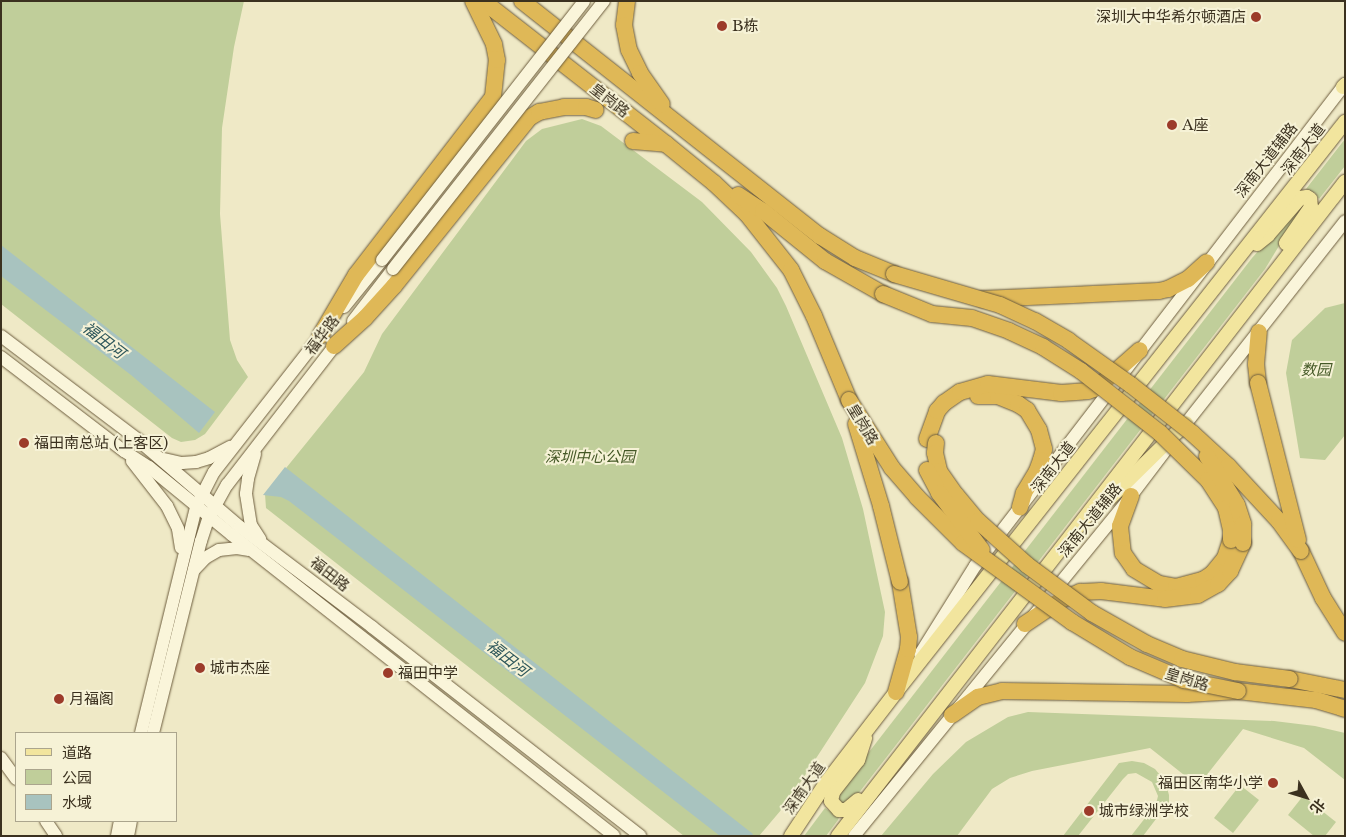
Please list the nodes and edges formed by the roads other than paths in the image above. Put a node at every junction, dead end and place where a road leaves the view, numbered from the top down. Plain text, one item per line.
1 (473, 1) edge
2 (483, 1) edge
3 (522, 1) edge
4 (584, 1) edge
5 (604, 1) edge
6 (627, 1) edge
7 (1344, 85) edge
8 (484, 110) junction
9 (596, 110) dead end
10 (676, 122) junction
11 (1345, 122) edge
12 (513, 137) junction
13 (633, 141) dead end
14 (666, 144) junction
15 (714, 182) junction
16 (1345, 182) edge
17 (1345, 221) edge
18 (1238, 260) junction
19 (1208, 262) junction
20 (1266, 282) junction
21 (983, 299) junction
22 (1258, 332) junction
23 (1, 336) edge
24 (320, 336) junction
25 (334, 346) junction
26 (1140, 350) junction
27 (1, 357) edge
28 (849, 400) junction
29 (1189, 428) junction
30 (239, 440) junction
31 (932, 441) junction
32 (260, 442) junction
33 (124, 451) junction
34 (161, 459) junction
35 (202, 494) junction
36 (1131, 496) junction
37 (196, 506) junction
38 (215, 506) junction
39 (1020, 507) junction
40 (209, 517) junction
41 (1071, 537) junction
42 (1237, 541) junction
43 (268, 549) junction
44 (252, 551) junction
45 (1301, 552) junction
46 (182, 560) junction
47 (989, 560) junction
48 (193, 572) junction
49 (1025, 624) junction
50 (1341, 627) edge
51 (1345, 690) edge
52 (1238, 691) junction
53 (896, 692) junction
54 (1345, 709) edge
55 (952, 715) junction
56 (867, 730) junction
57 (141, 732) edge
58 (153, 732) edge
59 (1, 758) edge
60 (15, 778) edge
61 (876, 785) junction
62 (802, 819) junction
63 (47, 822) edge
64 (120, 822) edge
65 (131, 822) edge
66 (56, 836) edge
67 (117, 836) edge
68 (128, 836) edge
69 (614, 836) edge
70 (640, 836) edge
71 (783, 836) edge
72 (791, 836) edge
73 (838, 836) edge
74 (854, 836) edge

1 - 8 highway
2 - 14 highway, 皇岗路
3 - 10 highway, 皇岗路
4 - 24 main road, 福华路, bridge
5 - 25 main road, 福华路, bridge
6 - 10 highway
7 - 19 main road, 深南大道辅路
8 - 12 highway
8 - 24 highway
9 - 12 highway
10 - 21 highway, 皇岗路, bridge
11 - 18 main road, 深南大道
12 - 25 highway
13 - 14 highway
14 - 15 highway, 皇岗路
15 - 28 highway, 皇岗路
15 - 42 highway, bridge
16 - 20 main road
17 - 22 main road, 深南大道辅路
18 - 20 main road
18 - 53 main road, 深南大道
19 - 21 highway
19 - 26 main road, 深南大道辅路
20 - 41 main road
21 - 29 highway, 皇岗路, bridge
22 - 29 main road, 深南大道辅路
22 - 45 highway, bridge
23 - 34 main road, 福田路
24 - 30 main road, 福华路
25 - 32 main road, 福华路
26 - 31 highway
26 - 39 main road, 深南大道辅路
27 - 33 main road, 福田路
28 - 47 highway, 皇岗路, bridge
28 - 53 highway, bridge
29 - 36 main road, 深南大道辅路
29 - 41 main road
29 - 42 highway, bridge
29 - 45 highway, 皇岗路, bridge
30 - 34 main road
30 - 35 main road, 福华路
31 - 39 highway
31 - 47 highway, bridge
31 - 51 highway, bridge
32 - 38 main road, 福华路
32 - 43 main road
33 - 37 main road, 福田路
33 - 46 main road
34 - 35 main road, 福田路
35 - 37 main road, 福华路
35 - 38 main road, 福田路
36 - 42 highway
36 - 49 main road, 深南大道辅路
37 - 40 main road, 福田路
37 - 46 main road, 福华路
38 - 40 main road, 福华路
38 - 43 main road, 福田路
39 - 53 main road, 深南大道辅路
40 - 44 main road, 福田路
40 - 48 main road, 福华路
41 - 61 main road
42 - 49 highway
43 - 70 main road, 福田路
44 - 48 main road
44 - 69 main road, 福田路
45 - 50 highway, 皇岗路
46 - 57 main road, 福华路
47 - 52 highway, 皇岗路, bridge
48 - 58 main road, 福华路
49 - 55 main road, 深南大道辅路
52 - 54 highway, 皇岗路
52 - 55 highway, bridge
53 - 56 main road, 深南大道
55 - 74 main road, 深南大道辅路
56 - 61 main road
56 - 62 main road, 深南大道
59 - 60 main road
61 - 73 main road
62 - 71 main road
62 - 72 main road, 深南大道
63 - 66 main road
64 - 67 main road
65 - 68 main road

